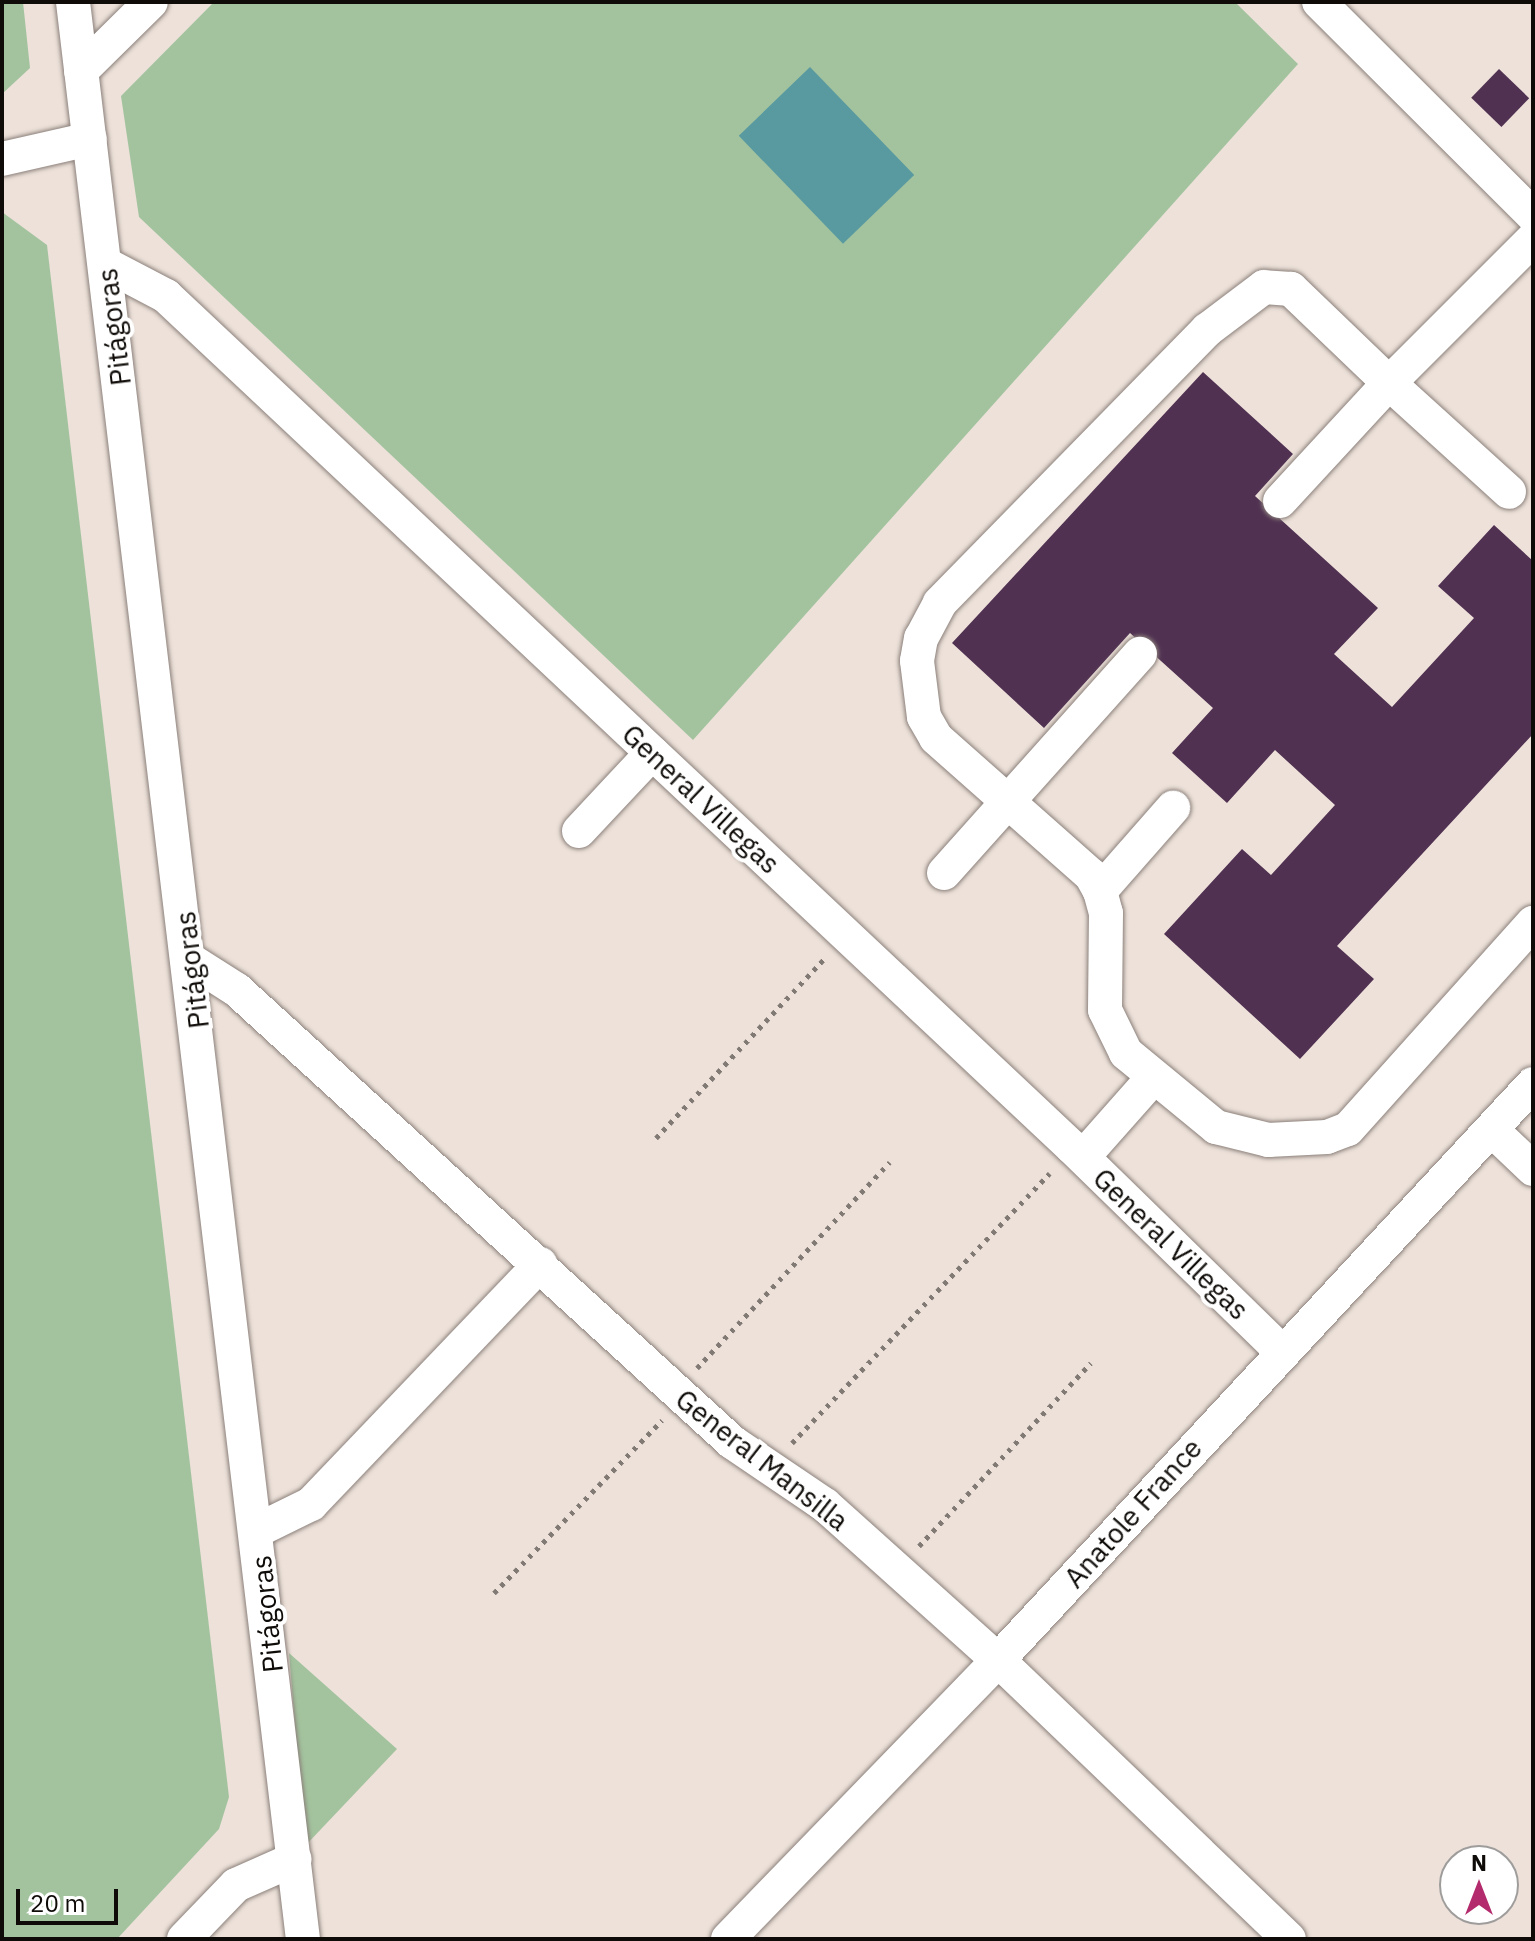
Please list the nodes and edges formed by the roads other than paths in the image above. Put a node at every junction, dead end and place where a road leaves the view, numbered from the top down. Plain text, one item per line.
1 (73, 2) edge
2 (151, 2) edge
3 (1319, 2) edge
4 (81, 71) junction
5 (90, 139) junction
6 (2, 159) edge
7 (1533, 215) edge
8 (1533, 239) edge
9 (107, 265) junction
10 (1389, 383) junction
11 (1509, 492) dead end
12 (1280, 501) dead end
13 (1140, 654) dead end
14 (652, 753) junction
15 (1008, 801) junction
16 (1173, 808) dead end
17 (579, 831) dead end
18 (944, 873) dead end
19 (1100, 891) junction
20 (1533, 923) edge
21 (190, 960) junction
22 (1153, 1078) junction
23 (1533, 1084) edge
24 (1494, 1132) junction
25 (1077, 1152) junction
26 (1533, 1169) edge
27 (540, 1264) junction
28 (1281, 1351) junction
29 (258, 1530) junction
30 (998, 1660) junction
31 (295, 1859) junction
32 (184, 1939) edge
33 (303, 1939) edge
34 (728, 1939) edge
35 (1289, 1939) edge

1 - 4 street, Pitágoras
2 - 4 street
3 - 7 street
4 - 5 street, Pitágoras
5 - 6 street
5 - 9 street, Pitágoras
8 - 10 street
9 - 14 street, General Villegas
9 - 21 street, Pitágoras
10 - 11 street
10 - 12 street
10 - 15 street
13 - 15 street
14 - 17 street
14 - 25 street, General Villegas
15 - 18 street
15 - 19 street
16 - 19 street
19 - 22 street
20 - 22 street
21 - 27 street, General Mansilla
21 - 29 street, Pitágoras
22 - 25 street
23 - 24 street, Anatole France
24 - 26 street
24 - 28 street, Anatole France
25 - 28 street, General Villegas
27 - 29 street
27 - 30 street, General Mansilla
28 - 30 street, Anatole France
29 - 31 street, Pitágoras
30 - 34 street, Anatole France
30 - 35 street, General Mansilla
31 - 32 street
31 - 33 street, Pitágoras

